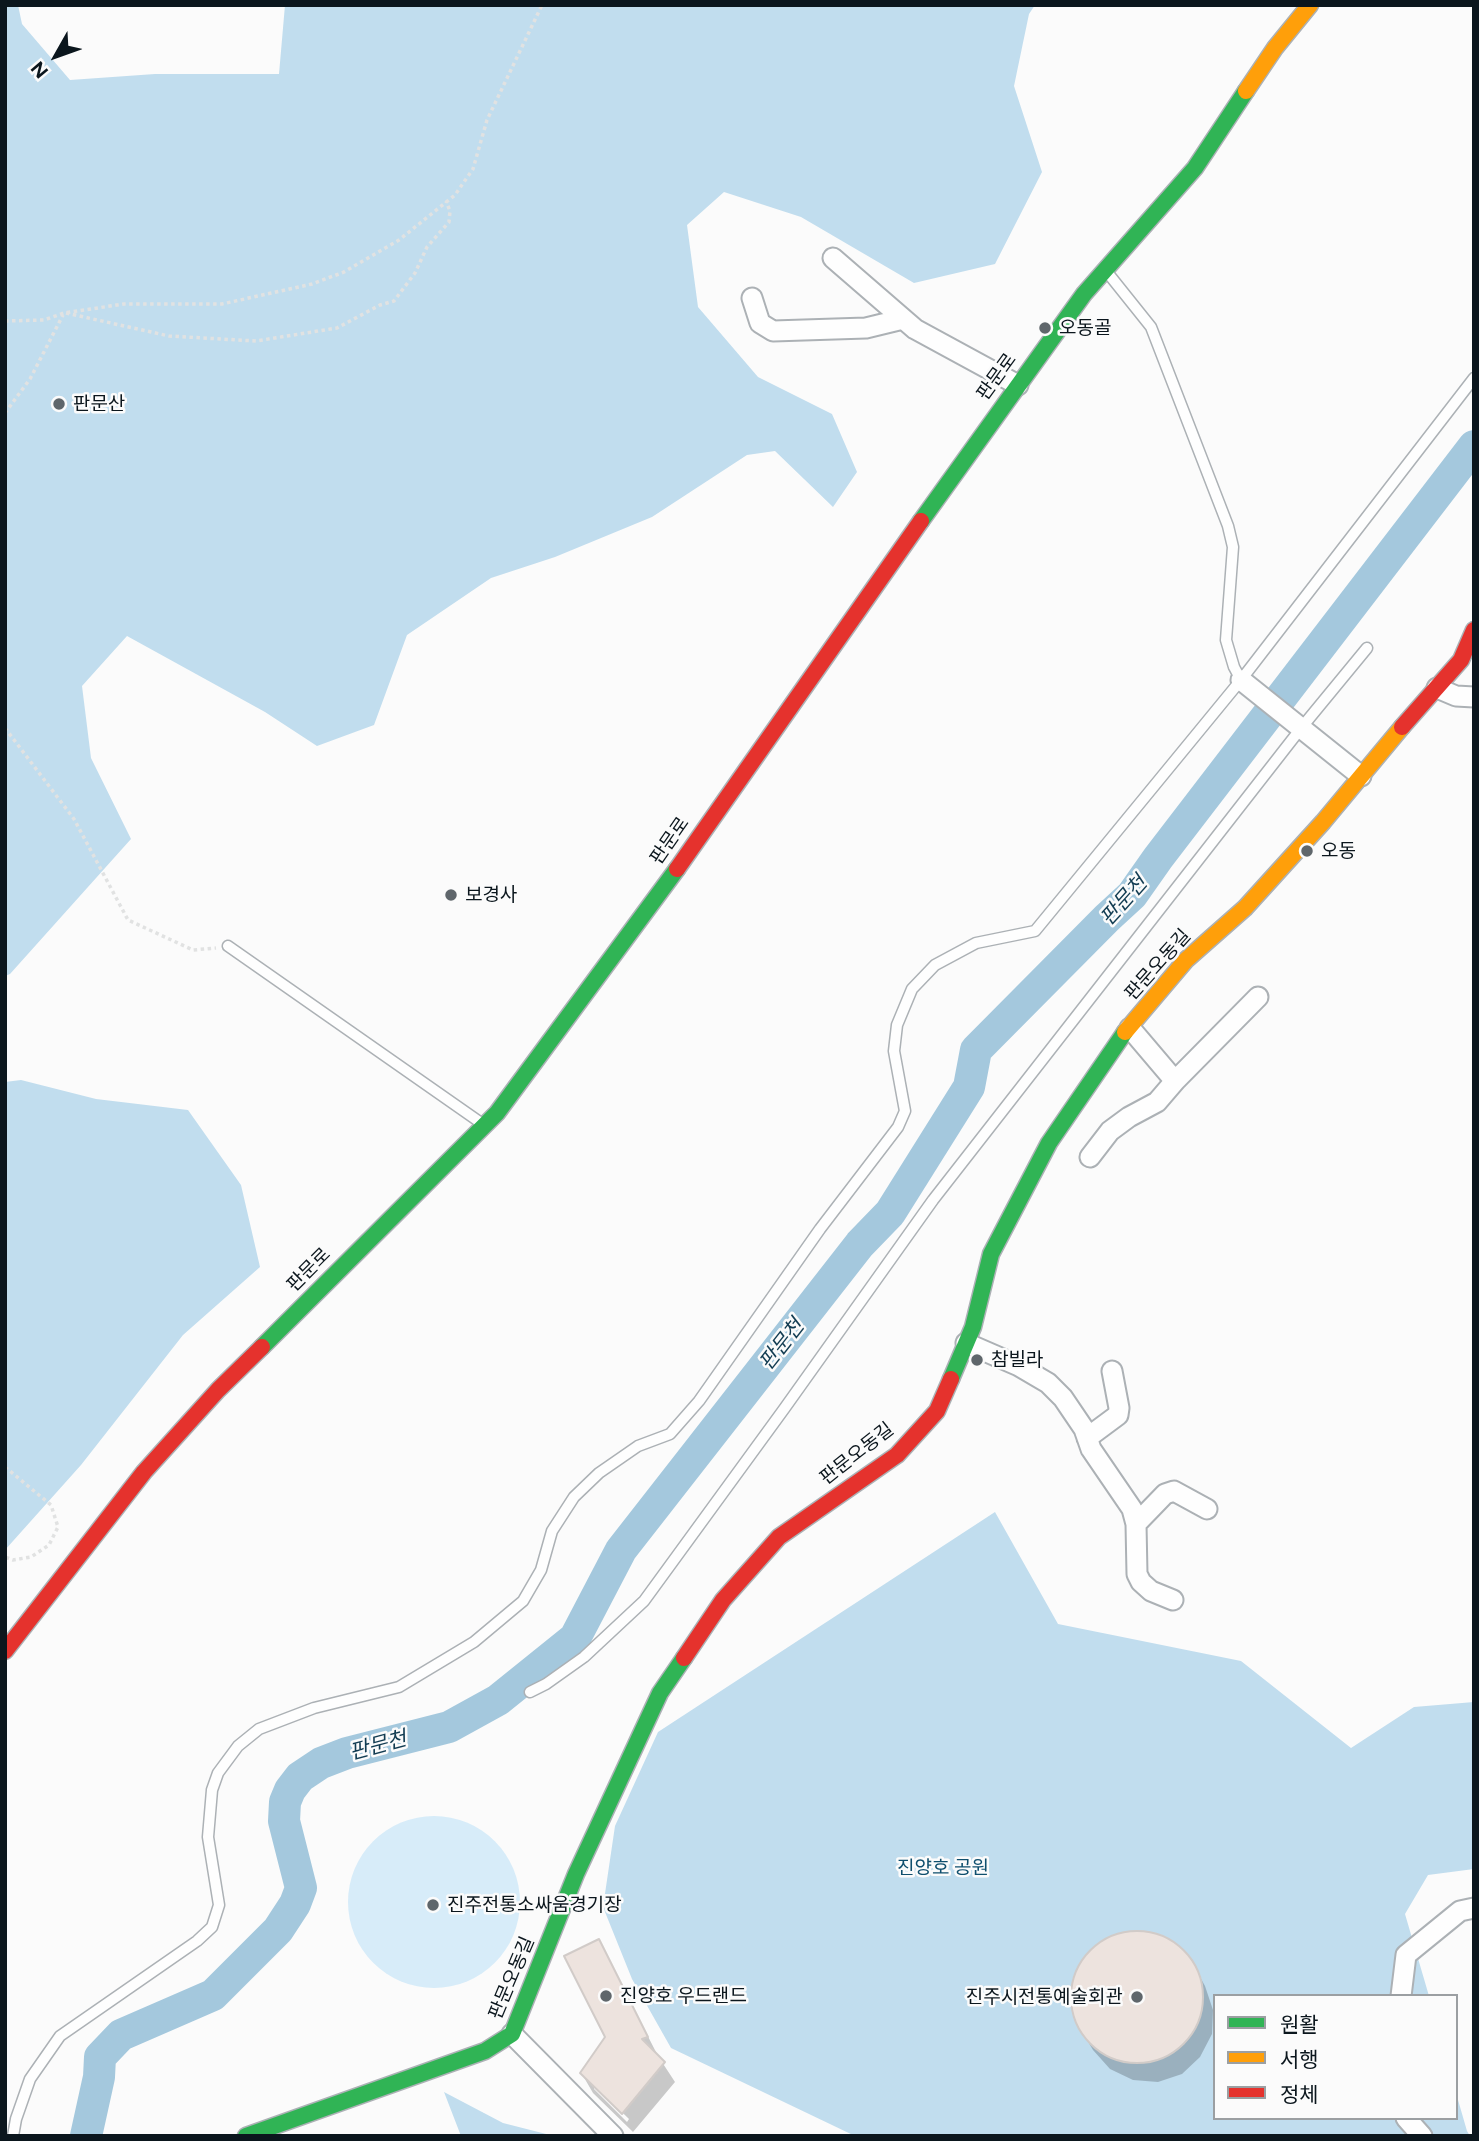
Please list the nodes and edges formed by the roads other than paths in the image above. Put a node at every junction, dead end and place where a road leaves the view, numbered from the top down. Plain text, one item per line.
1 (1310, 5) edge
2 (833, 258) dead end
3 (1105, 270) junction
4 (752, 298) dead end
5 (903, 319) junction
6 (1474, 378) edge
7 (1018, 385) junction
8 (1474, 630) edge
9 (1367, 648) dead end
10 (1241, 680) junction
11 (1437, 688) junction
12 (1474, 697) edge
13 (1302, 727) junction
14 (1362, 776) junction
15 (228, 946) road end
16 (1258, 997) dead end
17 (1130, 1028) junction
18 (1175, 1081) junction
19 (485, 1125) junction
20 (1090, 1157) dead end
21 (966, 1343) junction
22 (1112, 1371) dead end
23 (1087, 1438) junction
24 (1207, 1509) dead end
25 (1136, 1524) junction
26 (1174, 1600) dead end
27 (5, 1651) edge
28 (530, 1692) dead end
29 (1474, 1908) edge
30 (1401, 1994) edge
31 (512, 2034) junction
32 (1408, 2120) edge
33 (13, 2136) edge
34 (246, 2136) edge
35 (613, 2136) edge
36 (1422, 2136) edge

1 - 3 street, 판문로
2 - 5 street
3 - 7 street, 판문로
3 - 10 lane
4 - 5 street
5 - 7 street
6 - 10 lane
7 - 19 street, 판문로
8 - 11 street, 판문오동길
9 - 13 lane
10 - 13 street
10 - 33 lane
11 - 12 street
11 - 14 street, 판문오동길
13 - 14 street
13 - 28 lane
14 - 17 street, 판문오동길
15 - 19 lane
16 - 18 street
17 - 18 street
17 - 21 street, 판문오동길
18 - 20 street
19 - 27 street, 판문로
21 - 23 street
21 - 31 street, 판문오동길
22 - 23 street
23 - 25 street
24 - 25 street
25 - 26 street
29 - 30 street
31 - 34 street, 판문오동길
31 - 35 street
32 - 36 street

